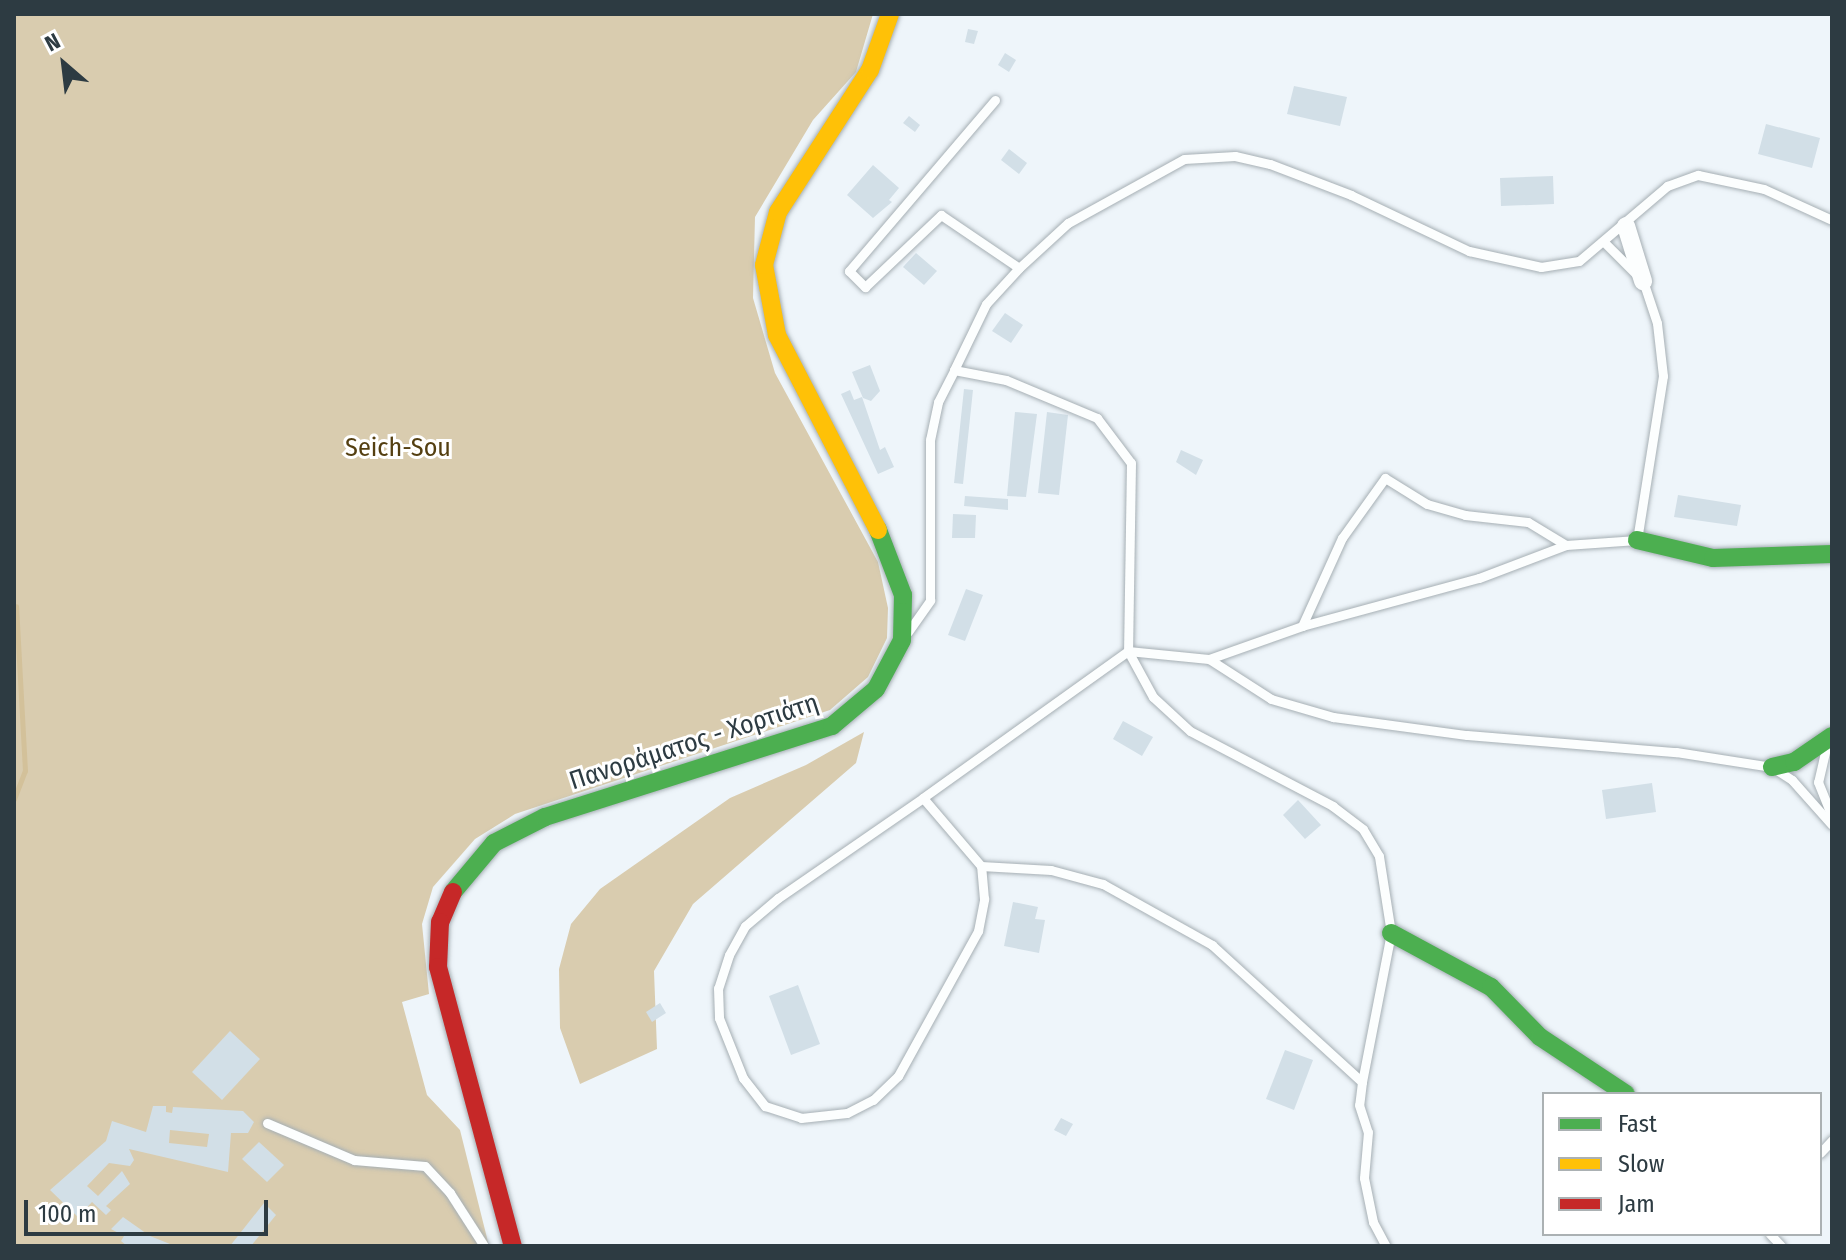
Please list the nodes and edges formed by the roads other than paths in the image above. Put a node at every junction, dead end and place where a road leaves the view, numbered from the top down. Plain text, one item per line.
1 (890, 14) edge
2 (995, 100) dead end
3 (1832, 220) edge
4 (1626, 226) junction
5 (1605, 243) junction
6 (1019, 268) junction
7 (1643, 281) junction
8 (954, 370) junction
9 (1637, 540) junction
10 (1566, 545) junction
11 (1832, 554) edge
12 (1302, 626) junction
13 (902, 640) junction
14 (1128, 651) junction
15 (1209, 659) junction
16 (1832, 737) edge
17 (1772, 767) junction
18 (923, 798) junction
19 (1832, 816) edge
20 (1832, 825) edge
21 (981, 866) junction
22 (1391, 933) junction
23 (1362, 1082) junction
24 (1623, 1092) edge
25 (267, 1123) dead end
26 (484, 1246) edge
27 (513, 1246) edge
28 (1386, 1246) edge

1 - 13 main road, Πανοράματος - Χορτιάτη
2 - 6 lane
3 - 4 lane
4 - 5 lane
4 - 7 street
5 - 6 lane
5 - 7 lane
6 - 8 lane
7 - 9 lane
8 - 13 lane
8 - 14 lane
9 - 10 lane
9 - 11 main road
10 - 12 lane
10 - 12 lane
12 - 15 lane
13 - 27 main road, Πανοράματος - Χορτιάτη
14 - 15 lane
14 - 18 lane
14 - 22 lane
15 - 17 lane
16 - 17 main road
16 - 19 lane
17 - 20 lane
18 - 21 lane
18 - 21 lane
21 - 23 lane
22 - 23 lane
22 - 24 main road
23 - 28 lane
25 - 26 lane

